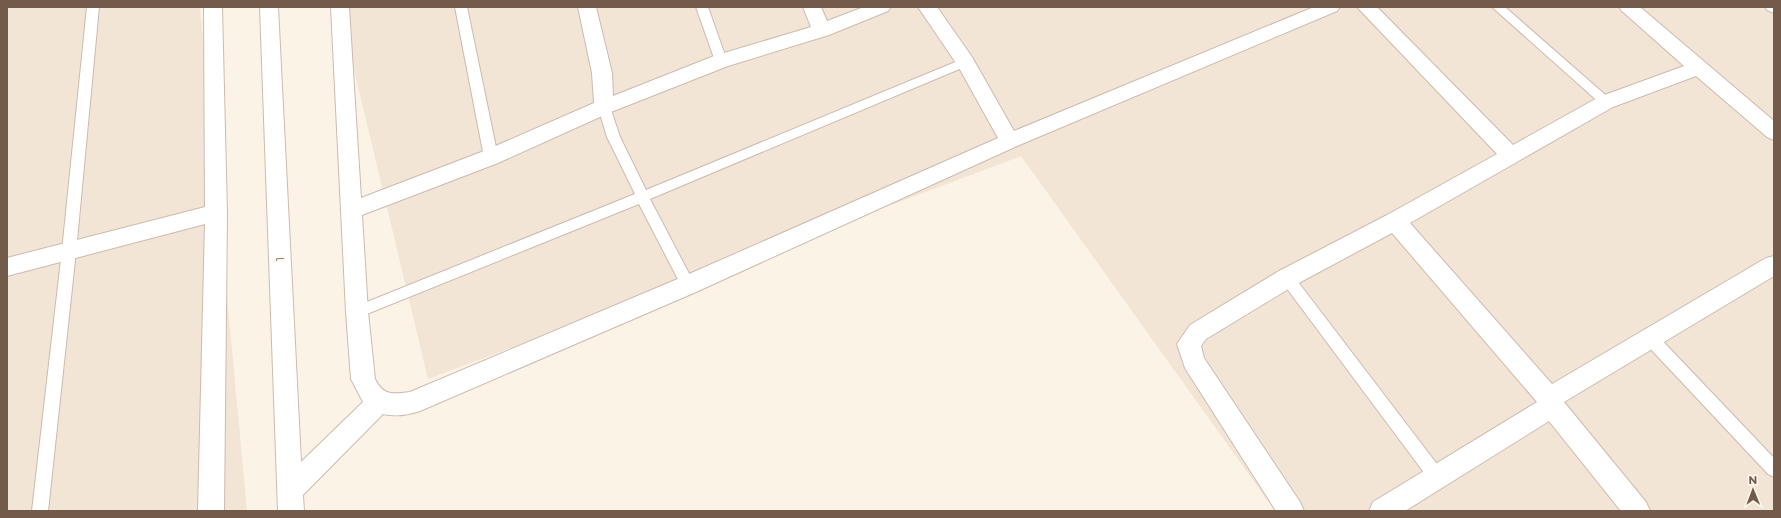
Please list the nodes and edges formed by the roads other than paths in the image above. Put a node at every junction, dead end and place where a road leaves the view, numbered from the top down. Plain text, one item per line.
1 (93, 7) edge
2 (213, 7) edge
3 (269, 7) edge
4 (340, 7) edge
5 (461, 7) edge
6 (587, 7) edge
7 (702, 7) edge
8 (812, 7) edge
9 (882, 7) edge
10 (927, 7) edge
11 (1331, 7) edge
12 (1366, 7) edge
13 (1498, 7) edge
14 (1628, 7) edge
15 (1771, 7) edge
16 (1774, 9) edge
17 (822, 30) junction
18 (721, 61) junction
19 (965, 62) junction
20 (1699, 68) junction
21 (1606, 102) junction
22 (604, 107) junction
23 (1774, 132) edge
24 (1010, 141) junction
25 (1511, 156) junction
26 (491, 157) junction
27 (642, 197) junction
28 (352, 210) junction
29 (216, 213) junction
30 (1395, 221) junction
31 (69, 251) junction
32 (7, 267) edge
33 (1769, 275) edge
34 (1287, 278) junction
35 (688, 285) junction
36 (357, 312) junction
37 (1650, 338) junction
38 (379, 402) junction
39 (1550, 402) junction
40 (1774, 469) edge
41 (1437, 477) junction
42 (291, 500) edge
43 (40, 511) edge
44 (211, 511) edge
45 (1291, 511) edge
46 (1382, 511) edge
47 (1637, 511) edge

1 - 31 lane
2 - 29 street
3 - 42 street, 1
4 - 28 street
5 - 26 lane
6 - 22 street
7 - 18 lane
8 - 17 street
9 - 17 street
10 - 19 street
11 - 24 street
12 - 25 street
13 - 21 lane
14 - 20 street
15 - 16 lane
17 - 18 street
18 - 22 street
19 - 24 street
19 - 27 lane
20 - 21 street
20 - 23 street
21 - 25 street
22 - 26 street
22 - 27 lane
24 - 35 street
25 - 30 street
26 - 28 street
27 - 35 lane
27 - 36 lane
28 - 36 street
29 - 31 street
29 - 44 street
30 - 34 street
30 - 39 street
31 - 32 street
31 - 43 lane
33 - 37 street
34 - 41 lane
34 - 45 street
35 - 38 street
36 - 38 street
37 - 39 street
37 - 40 lane
38 - 42 street
39 - 41 street
39 - 47 street
41 - 46 street

